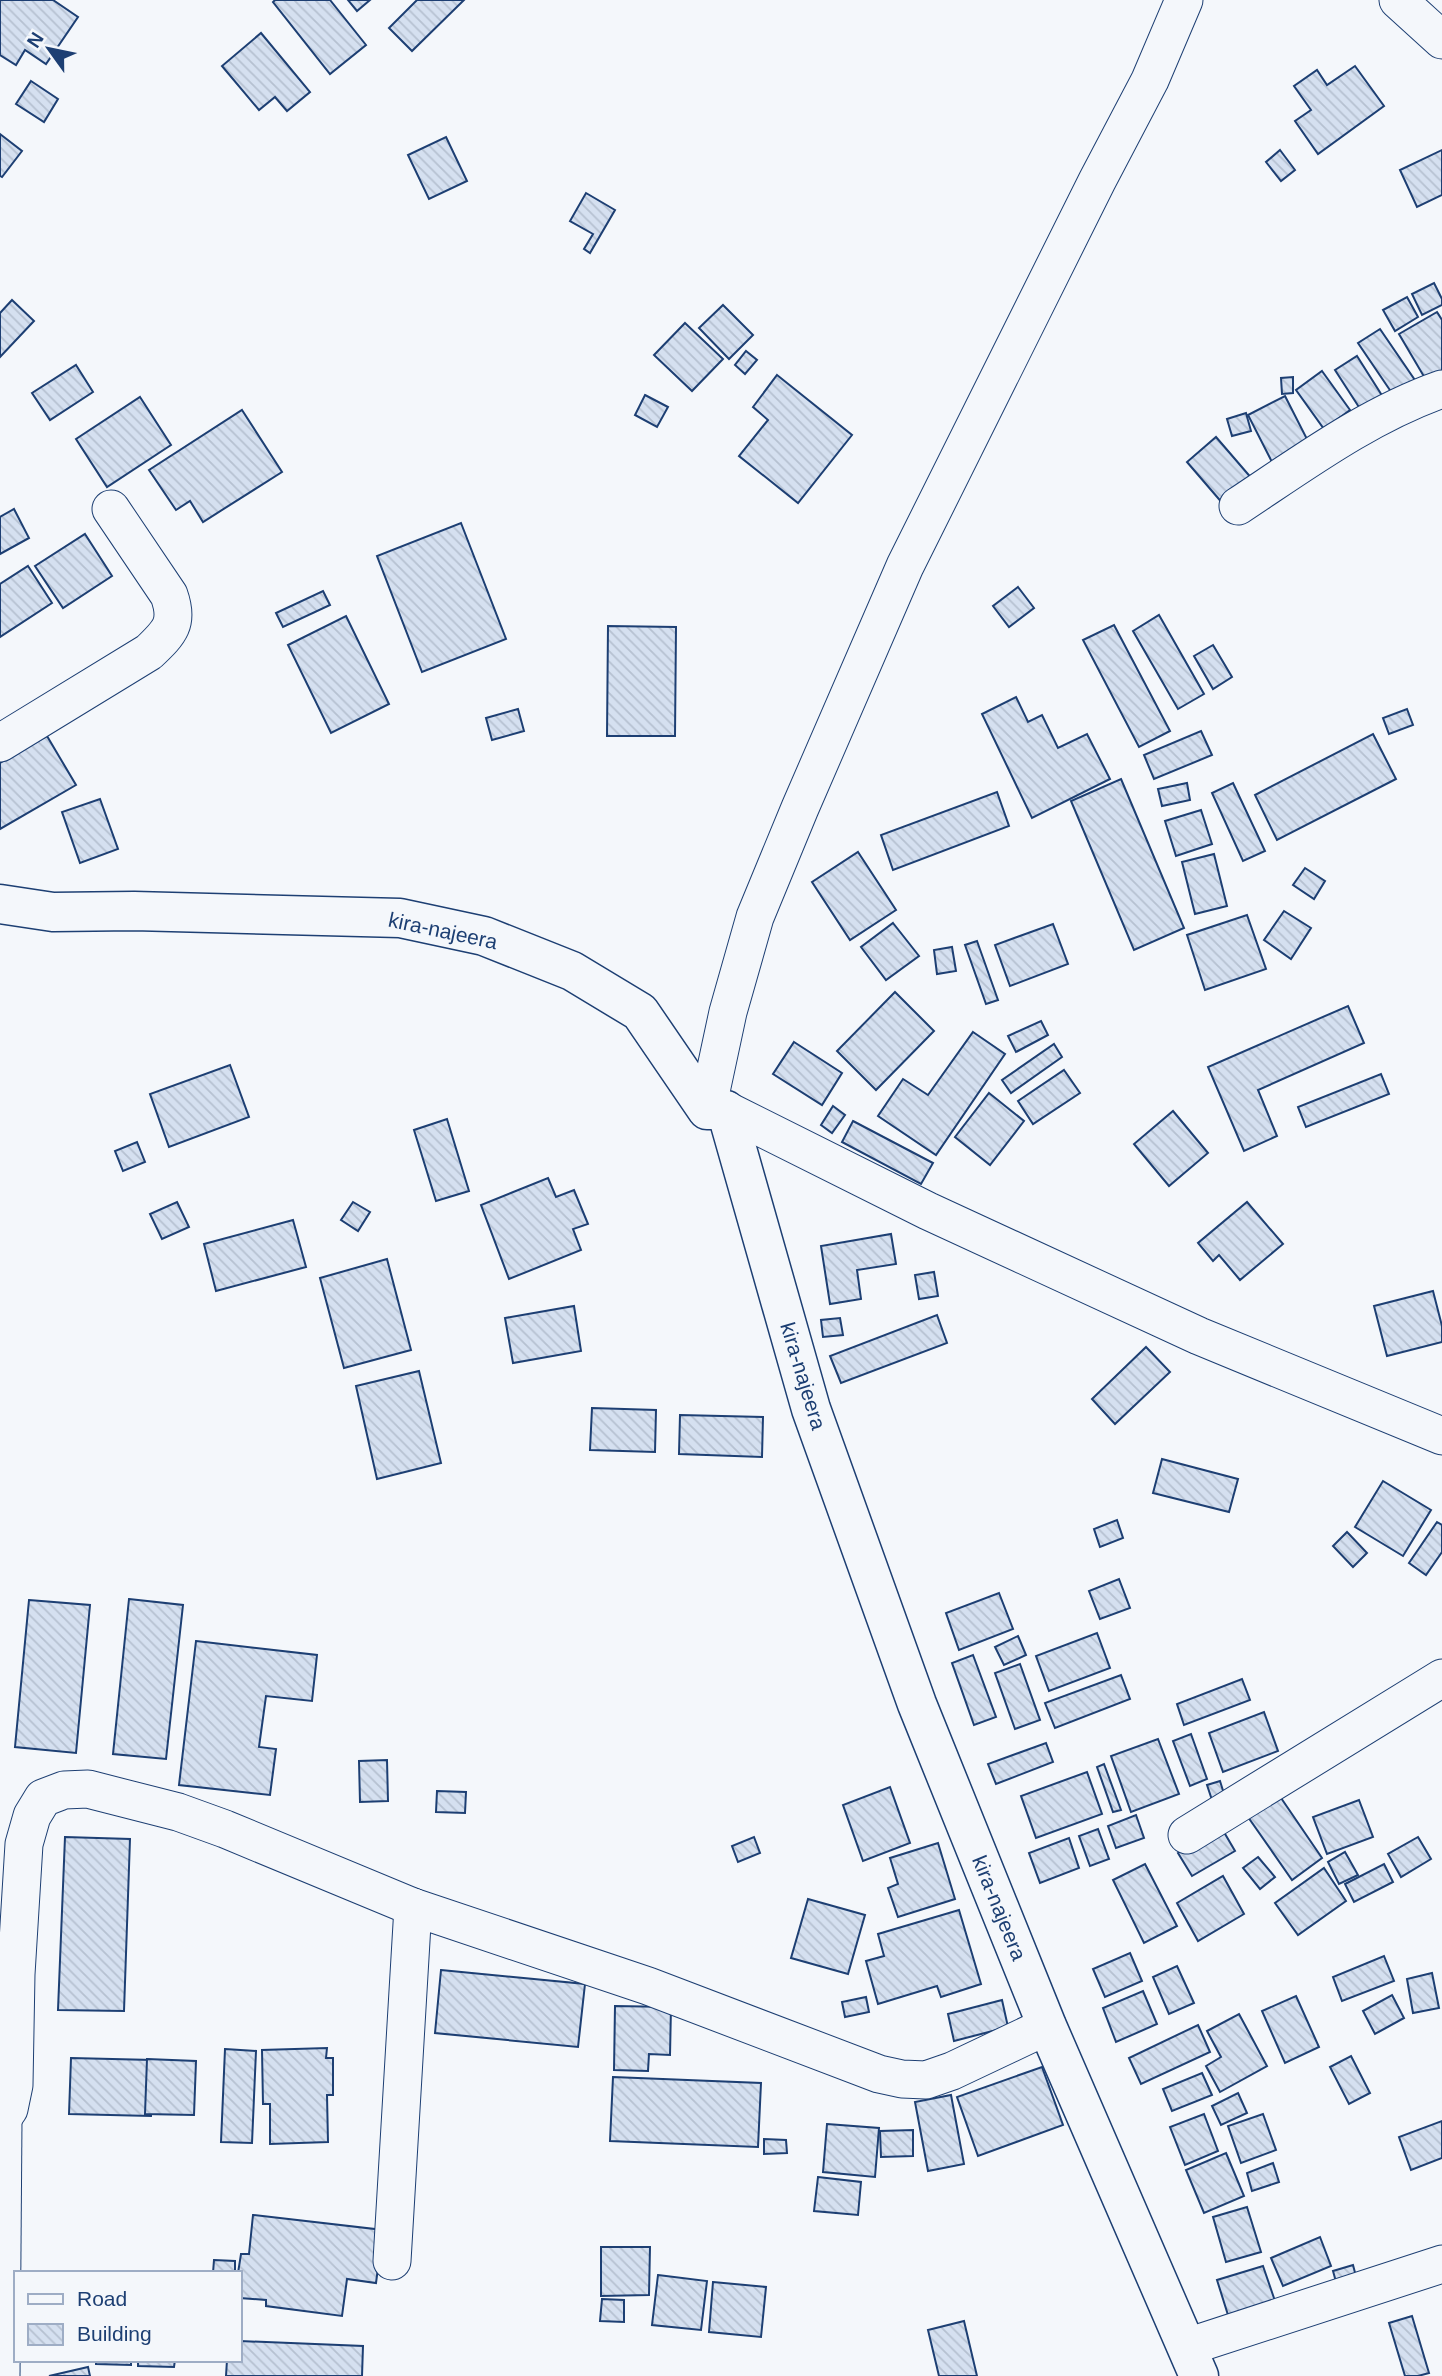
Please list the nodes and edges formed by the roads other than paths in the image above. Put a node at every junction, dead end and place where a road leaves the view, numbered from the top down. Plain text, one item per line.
1 (1184, 0) edge
2 (1398, 0) edge
3 (1442, 40) edge
4 (1442, 389) edge
5 (1238, 506) dead end
6 (111, 509) dead end
7 (0, 743) edge
8 (0, 904) edge
9 (716, 1110) junction
10 (1442, 1436) edge
11 (1442, 1678) edge
12 (1187, 1835) dead end
13 (413, 1907) junction
14 (1047, 2026) junction
15 (1, 2121) edge
16 (392, 2261) dead end
17 (1442, 2264) edge
18 (1193, 2361) edge
19 (1, 2376) edge

1 - 9 street
2 - 3 street
4 - 5 street
6 - 7 street
8 - 9 street, kira-najeera
9 - 10 street
9 - 14 street, kira-najeera
11 - 12 street
13 - 14 street
13 - 15 street
13 - 16 street
14 - 18 street, kira-najeera
15 - 19 street
17 - 18 street

